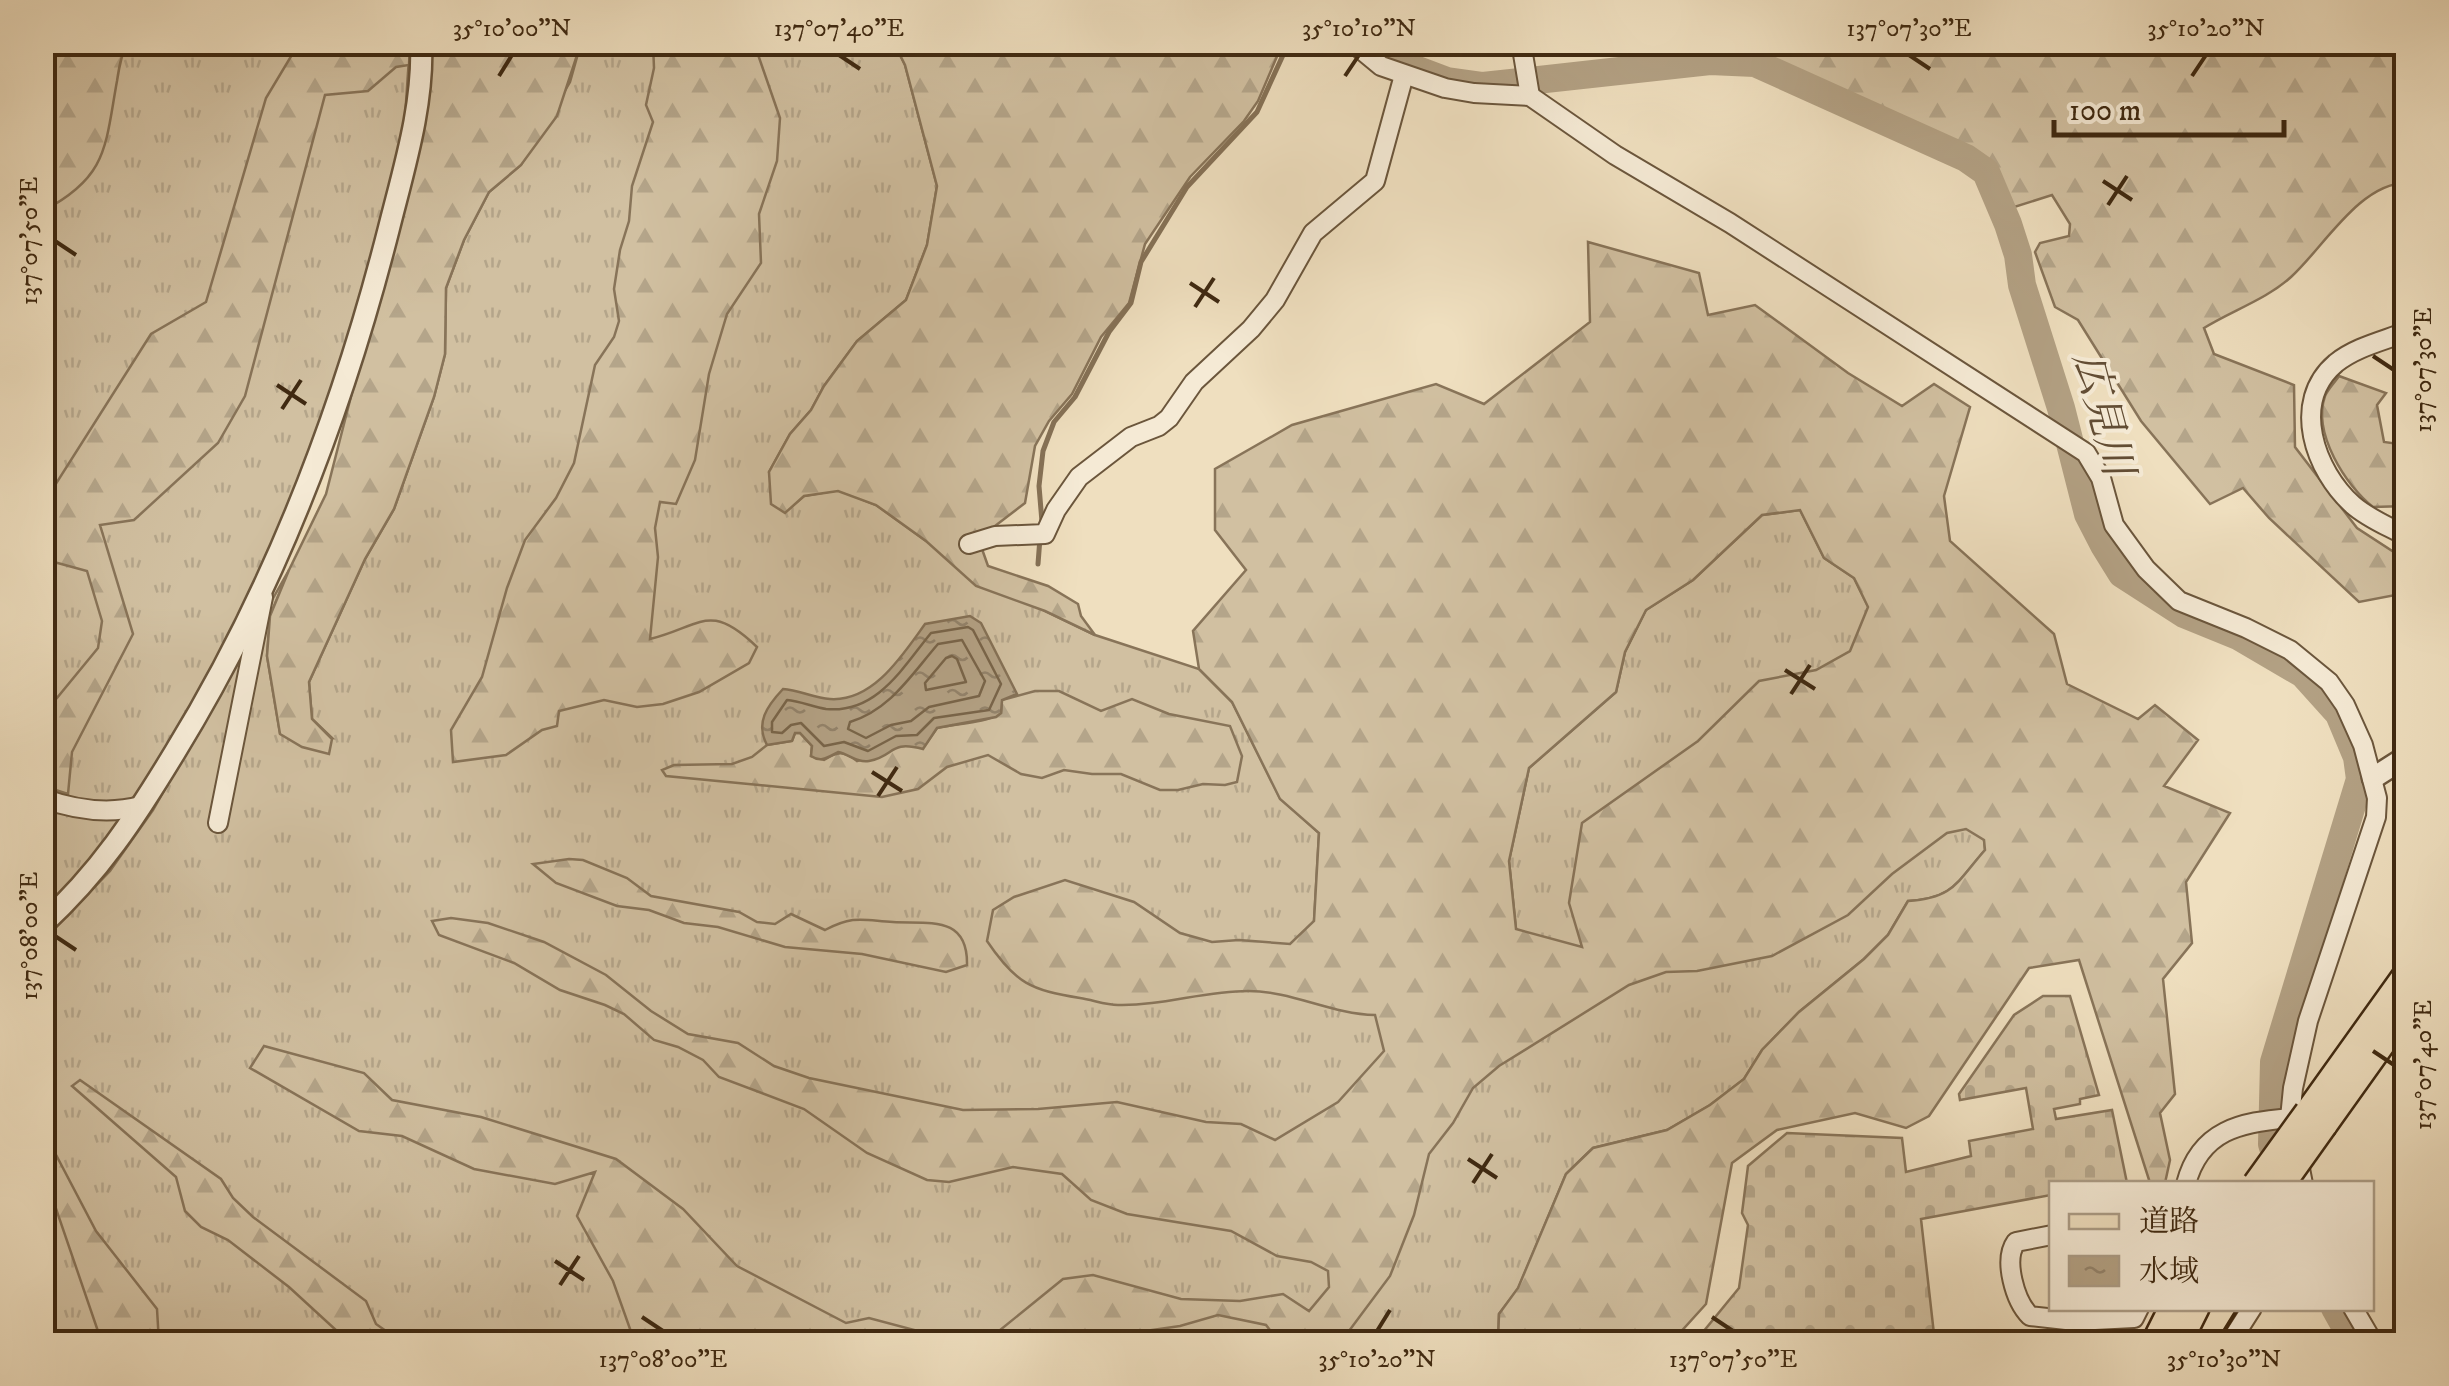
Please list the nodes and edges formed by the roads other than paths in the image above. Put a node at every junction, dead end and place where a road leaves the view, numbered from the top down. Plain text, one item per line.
1 (421, 42) edge
2 (1352, 42) edge
3 (1521, 42) edge
4 (1404, 75) junction
5 (1529, 92) junction
6 (2406, 332) edge
7 (2406, 536) edge
8 (969, 544) dead end
9 (264, 591) junction
10 (2406, 757) edge
11 (2373, 778) junction
12 (42, 798) edge
13 (141, 806) junction
14 (218, 824) dead end
15 (42, 925) edge
16 (2406, 975) edge
17 (2406, 1010) edge
18 (2300, 1119) junction
19 (2187, 1181) edge
20 (2258, 1181) edge
21 (2283, 1181) edge
22 (2303, 1181) edge
23 (2049, 1235) edge
24 (2138, 1311) edge
25 (2170, 1311) edge
26 (2194, 1311) edge
27 (2250, 1311) edge
28 (2355, 1311) edge
29 (2373, 1343) edge
30 (2154, 1344) edge
31 (2178, 1344) edge
32 (2229, 1344) edge

1 - 9 street
2 - 4 street
3 - 5 street
4 - 5 street
4 - 8 street
5 - 11 street
6 - 7 street
9 - 13 street
9 - 14 street
10 - 11 street
11 - 18 street
12 - 13 street
13 - 15 street
16 - 18 main road
17 - 18 main road
18 - 19 street
18 - 20 main road, bridge
18 - 21 main road, bridge
18 - 22 street
23 - 24 street
25 - 30 main road
26 - 31 main road
27 - 32 street
28 - 29 street

